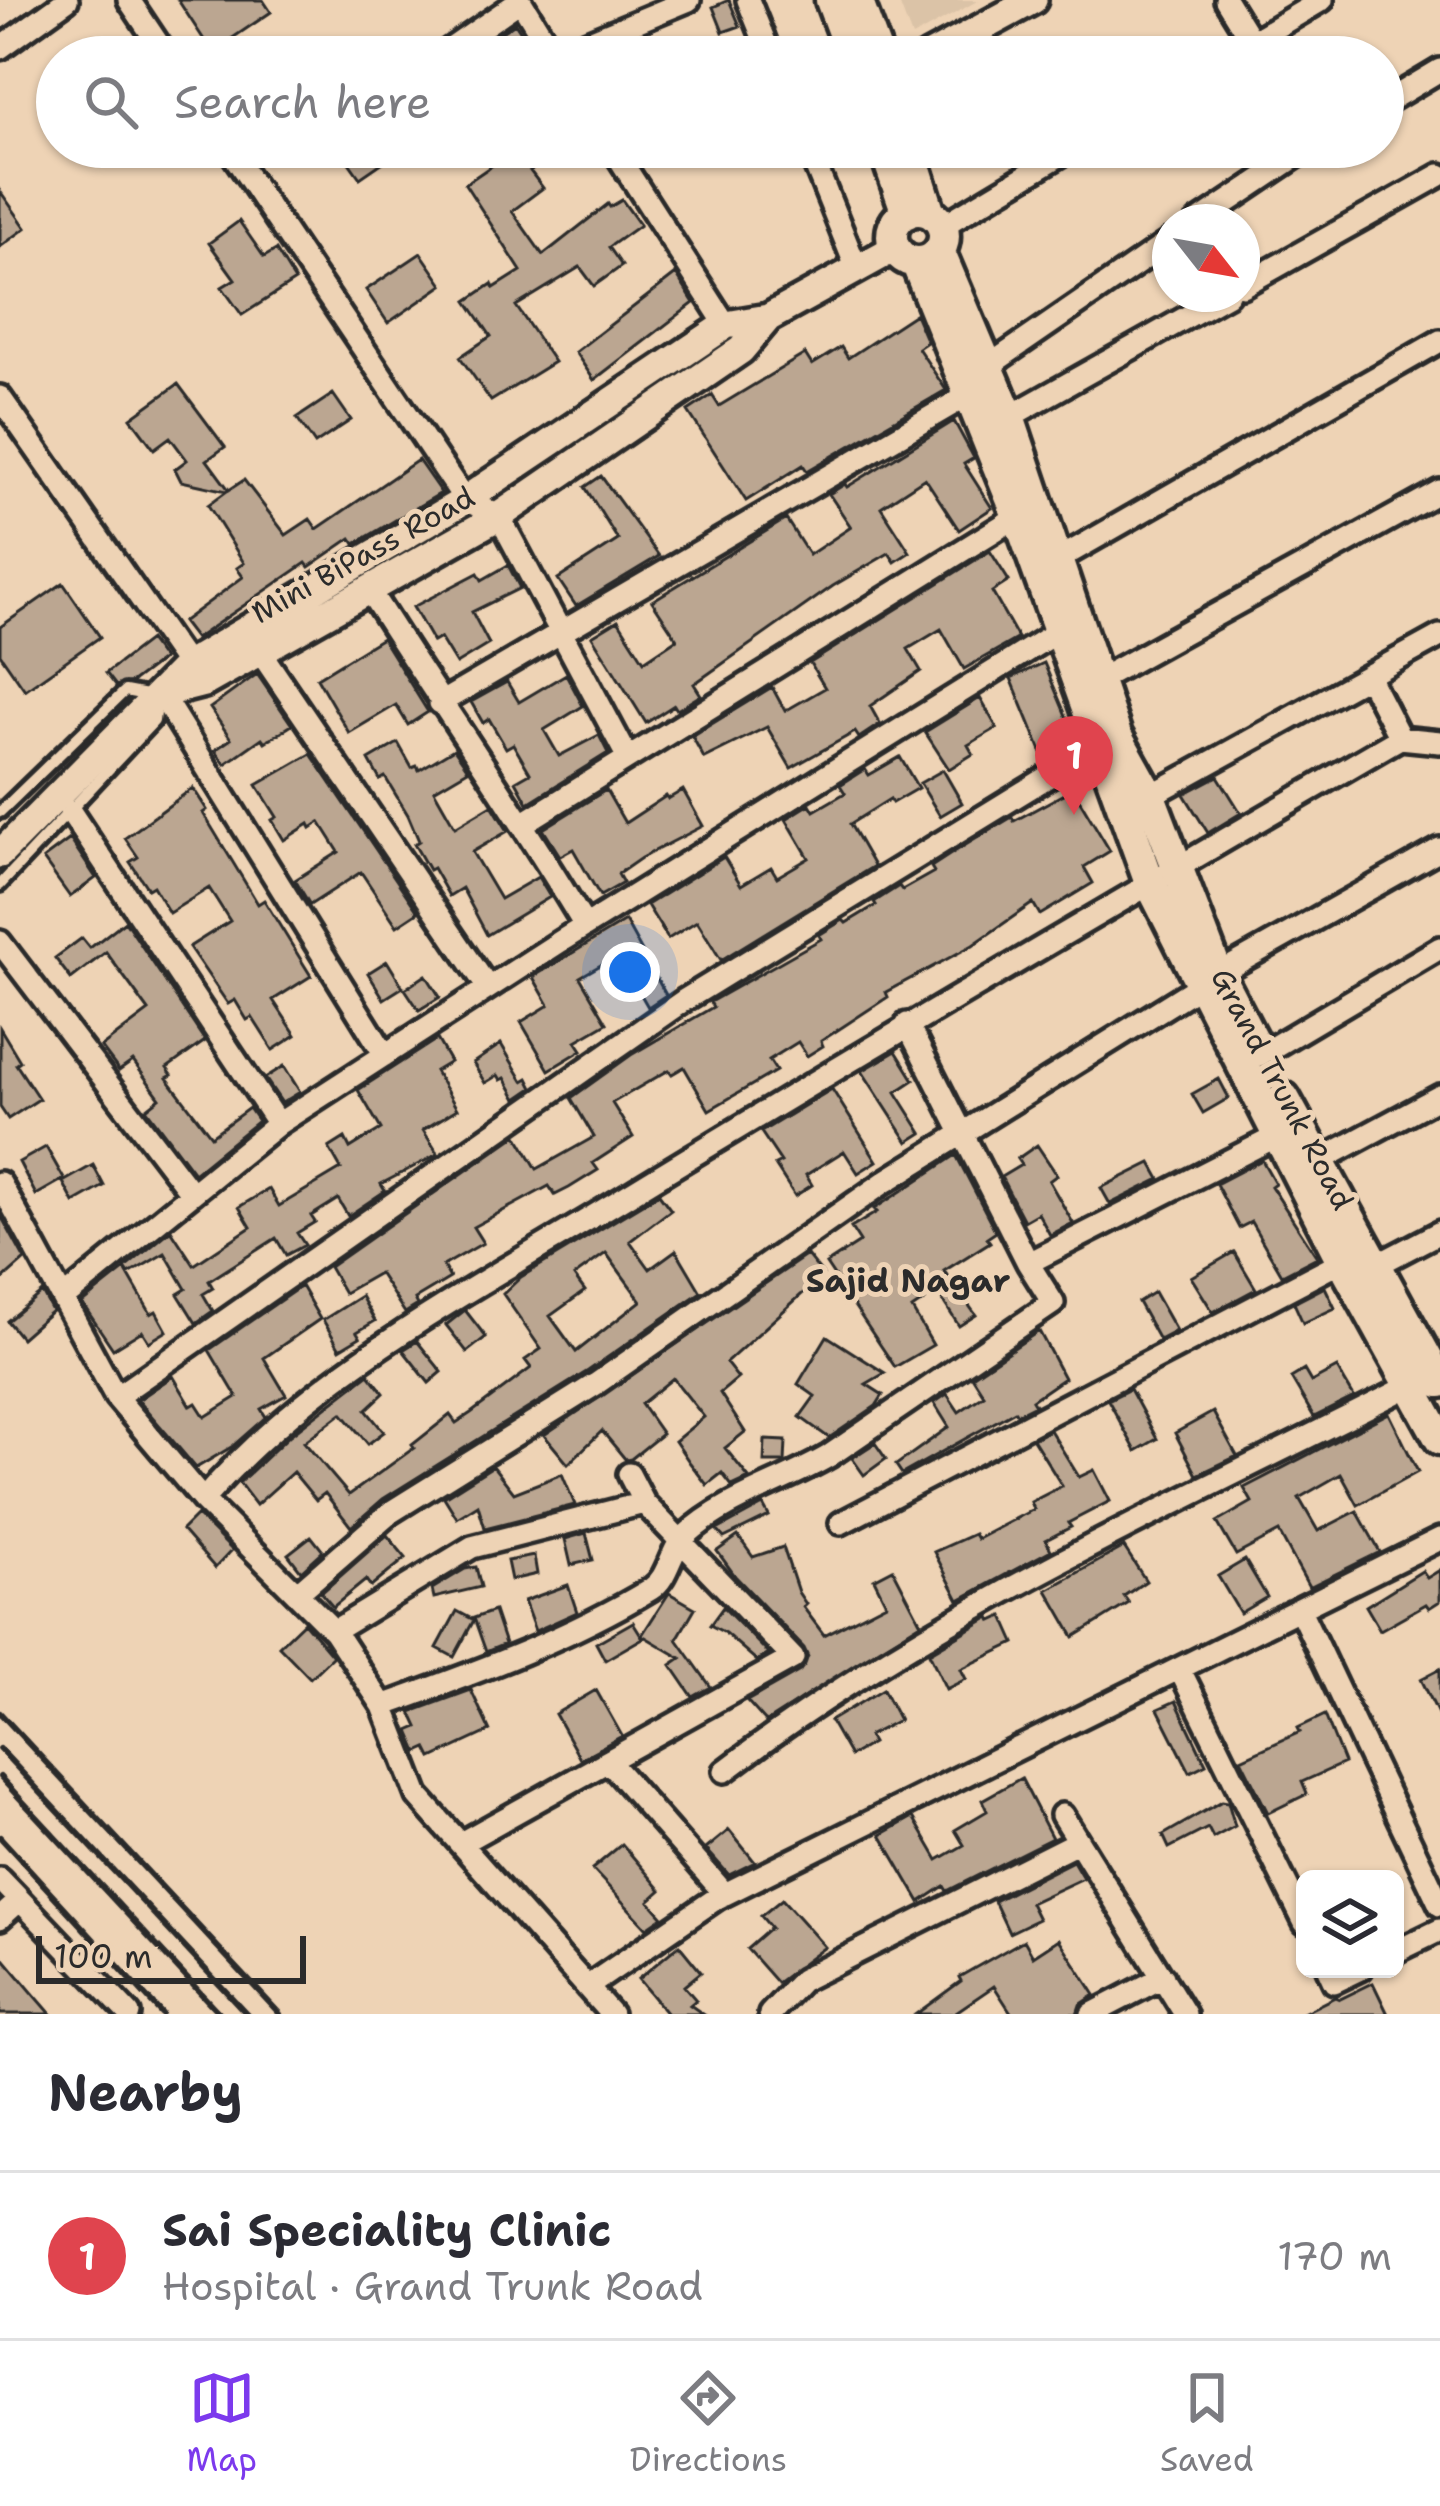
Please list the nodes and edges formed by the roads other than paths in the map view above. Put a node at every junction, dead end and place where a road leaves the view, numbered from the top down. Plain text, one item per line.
1 (67, 0) edge
2 (129, 0) edge
3 (689, 0) edge
4 (748, 0) edge
5 (831, 0) edge
6 (857, 0) edge
7 (1034, 0) edge
8 (1226, 0) edge
9 (1322, 0) edge
10 (520, 1) edge
11 (153, 36) edge
12 (469, 36) edge
13 (541, 36) edge
14 (602, 36) edge
15 (763, 36) edge
16 (844, 36) edge
17 (870, 36) edge
18 (967, 36) edge
19 (1248, 36) edge
20 (1274, 36) edge
21 (0, 48) edge
22 (1440, 70) edge
23 (1404, 91) edge
24 (242, 168) edge
25 (625, 168) edge
26 (817, 168) edge
27 (893, 168) edge
28 (912, 168) edge
29 (1037, 168) edge
30 (1279, 168) edge
31 (1440, 175) edge
32 (1225, 204) edge
33 (921, 235) junction
34 (1152, 253) edge
35 (857, 268) junction
36 (1260, 276) edge
37 (1196, 312) edge
38 (768, 318) junction
39 (726, 325) junction
40 (1440, 341) edge
41 (987, 368) junction
42 (970, 394) junction
43 (0, 397) edge
44 (1009, 417) junction
45 (1440, 491) edge
46 (465, 500) junction
47 (1018, 516) junction
48 (499, 517) junction
49 (1057, 560) junction
50 (369, 590) junction
51 (1060, 630) junction
52 (564, 633) junction
53 (1440, 636) edge
54 (259, 650) junction
55 (187, 665) junction
56 (1368, 676) junction
57 (1100, 679) junction
58 (159, 696) junction
59 (440, 703) junction
60 (1400, 738) junction
61 (1440, 742) edge
62 (1100, 745) junction
63 (628, 758) junction
64 (1150, 796) junction
65 (70, 811) junction
66 (0, 812) edge
67 (524, 824) junction
68 (1440, 849) edge
69 (0, 854) edge
70 (1180, 866) junction
71 (1150, 883) junction
72 (0, 885) edge
73 (585, 926) junction
74 (0, 943) edge
75 (1440, 948) edge
76 (1209, 980) junction
77 (488, 988) junction
78 (907, 1024) junction
79 (385, 1055) junction
80 (1260, 1055) junction
81 (1440, 1096) edge
82 (278, 1124) junction
83 (962, 1134) junction
84 (1280, 1134) junction
85 (1318, 1161) junction
86 (0, 1183) edge
87 (192, 1194) junction
88 (1440, 1232) edge
89 (1342, 1261) junction
90 (1028, 1263) junction
91 (1377, 1265) junction
92 (65, 1297) junction
93 (1425, 1384) edge
94 (116, 1397) junction
95 (1440, 1439) edge
96 (629, 1474) dead end
97 (203, 1500) junction
98 (644, 1503) junction
99 (841, 1523) dead end
100 (682, 1538) junction
101 (1440, 1539) edge
102 (298, 1593) junction
103 (1300, 1610) junction
104 (334, 1631) junction
105 (1180, 1670) junction
106 (382, 1706) junction
107 (610, 1763) junction
108 (724, 1771) dead end
109 (1062, 1815) dead end
110 (1077, 1841) junction
111 (461, 1843) junction
112 (0, 1879) edge
113 (725, 1894) junction
114 (18, 1902) junction
115 (1296, 1905) edge
116 (1440, 1905) edge
117 (0, 1918) edge
118 (1440, 1930) edge
119 (1404, 1948) edge
120 (1163, 1978) junction
121 (587, 1987) junction
122 (129, 2014) edge
123 (611, 2014) edge
124 (770, 2014) edge
125 (1092, 2014) edge
126 (1185, 2014) edge

1 - 21 street
2 - 11 street
3 - 14 street
4 - 15 street
5 - 16 main road
6 - 17 main road
7 - 18 street
8 - 19 street
9 - 20 street
10 - 12 street
10 - 13 street
22 - 23 street
24 - 46 street
25 - 39 street
26 - 35 street
27 - 33 main road
28 - 33 main road, Grand Trunk Road
29 - 33 street
30 - 32 street
31 - 36 street
33 - 35 street
33 - 41 main road, Grand Trunk Road
33 - 42 main road
34 - 41 street
35 - 38 street
37 - 44 street
38 - 39 street
38 - 48 street, Mini BiPass Road
39 - 46 street
40 - 49 street
41 - 44 main road, Grand Trunk Road
42 - 47 main road
42 - 52 street
43 - 55 street
44 - 49 main road, Grand Trunk Road
45 - 57 street
46 - 48 street
46 - 55 street
47 - 51 main road
47 - 63 street
48 - 50 street, Mini BiPass Road
48 - 52 street
49 - 57 main road, Grand Trunk Road
50 - 54 street, Mini BiPass Road
50 - 59 street
51 - 62 main road
51 - 73 street
52 - 59 street
52 - 63 street
53 - 56 street
54 - 58 street, Mini BiPass Road
54 - 77 street
55 - 58 street
56 - 60 street
56 - 64 street
57 - 64 main road, Grand Trunk Road
58 - 65 lane
58 - 66 lane
58 - 69 street, Mini BiPass Road
58 - 79 street
59 - 67 street
60 - 61 street
60 - 70 street
62 - 71 main road
62 - 94 street
63 - 67 street
64 - 70 main road, Grand Trunk Road
65 - 72 lane
65 - 82 street
67 - 73 street
68 - 76 street
70 - 71 street
70 - 76 main road, Grand Trunk Road
71 - 76 main road
71 - 78 street
73 - 77 street
74 - 87 street
75 - 80 street
76 - 80 main road, Grand Trunk Road
76 - 83 street
76 - 84 main road
77 - 79 street
78 - 83 street
78 - 97 street
79 - 82 street
80 - 85 main road, Grand Trunk Road
81 - 85 street
82 - 87 street
83 - 90 street
83 - 102 street
84 - 89 main road
84 - 90 street
85 - 91 main road, Grand Trunk Road
86 - 92 street
87 - 92 street
88 - 91 street
89 - 93 main road
89 - 99 street
90 - 100 street
91 - 93 main road, Grand Trunk Road
92 - 94 street
93 - 95 main road
93 - 108 street
94 - 97 street
96 - 98 street
97 - 102 street
98 - 100 street
98 - 104 street
100 - 106 street
100 - 107 street
101 - 103 street
102 - 104 street
103 - 105 street
103 - 116 street
104 - 106 street
105 - 113 street
105 - 115 street
106 - 111 street
107 - 111 street
107 - 113 street
109 - 110 street
110 - 120 street
110 - 124 street
111 - 121 street
112 - 114 street
113 - 121 street
114 - 117 street
114 - 122 street
118 - 119 street
120 - 125 street
120 - 126 street
121 - 123 street

